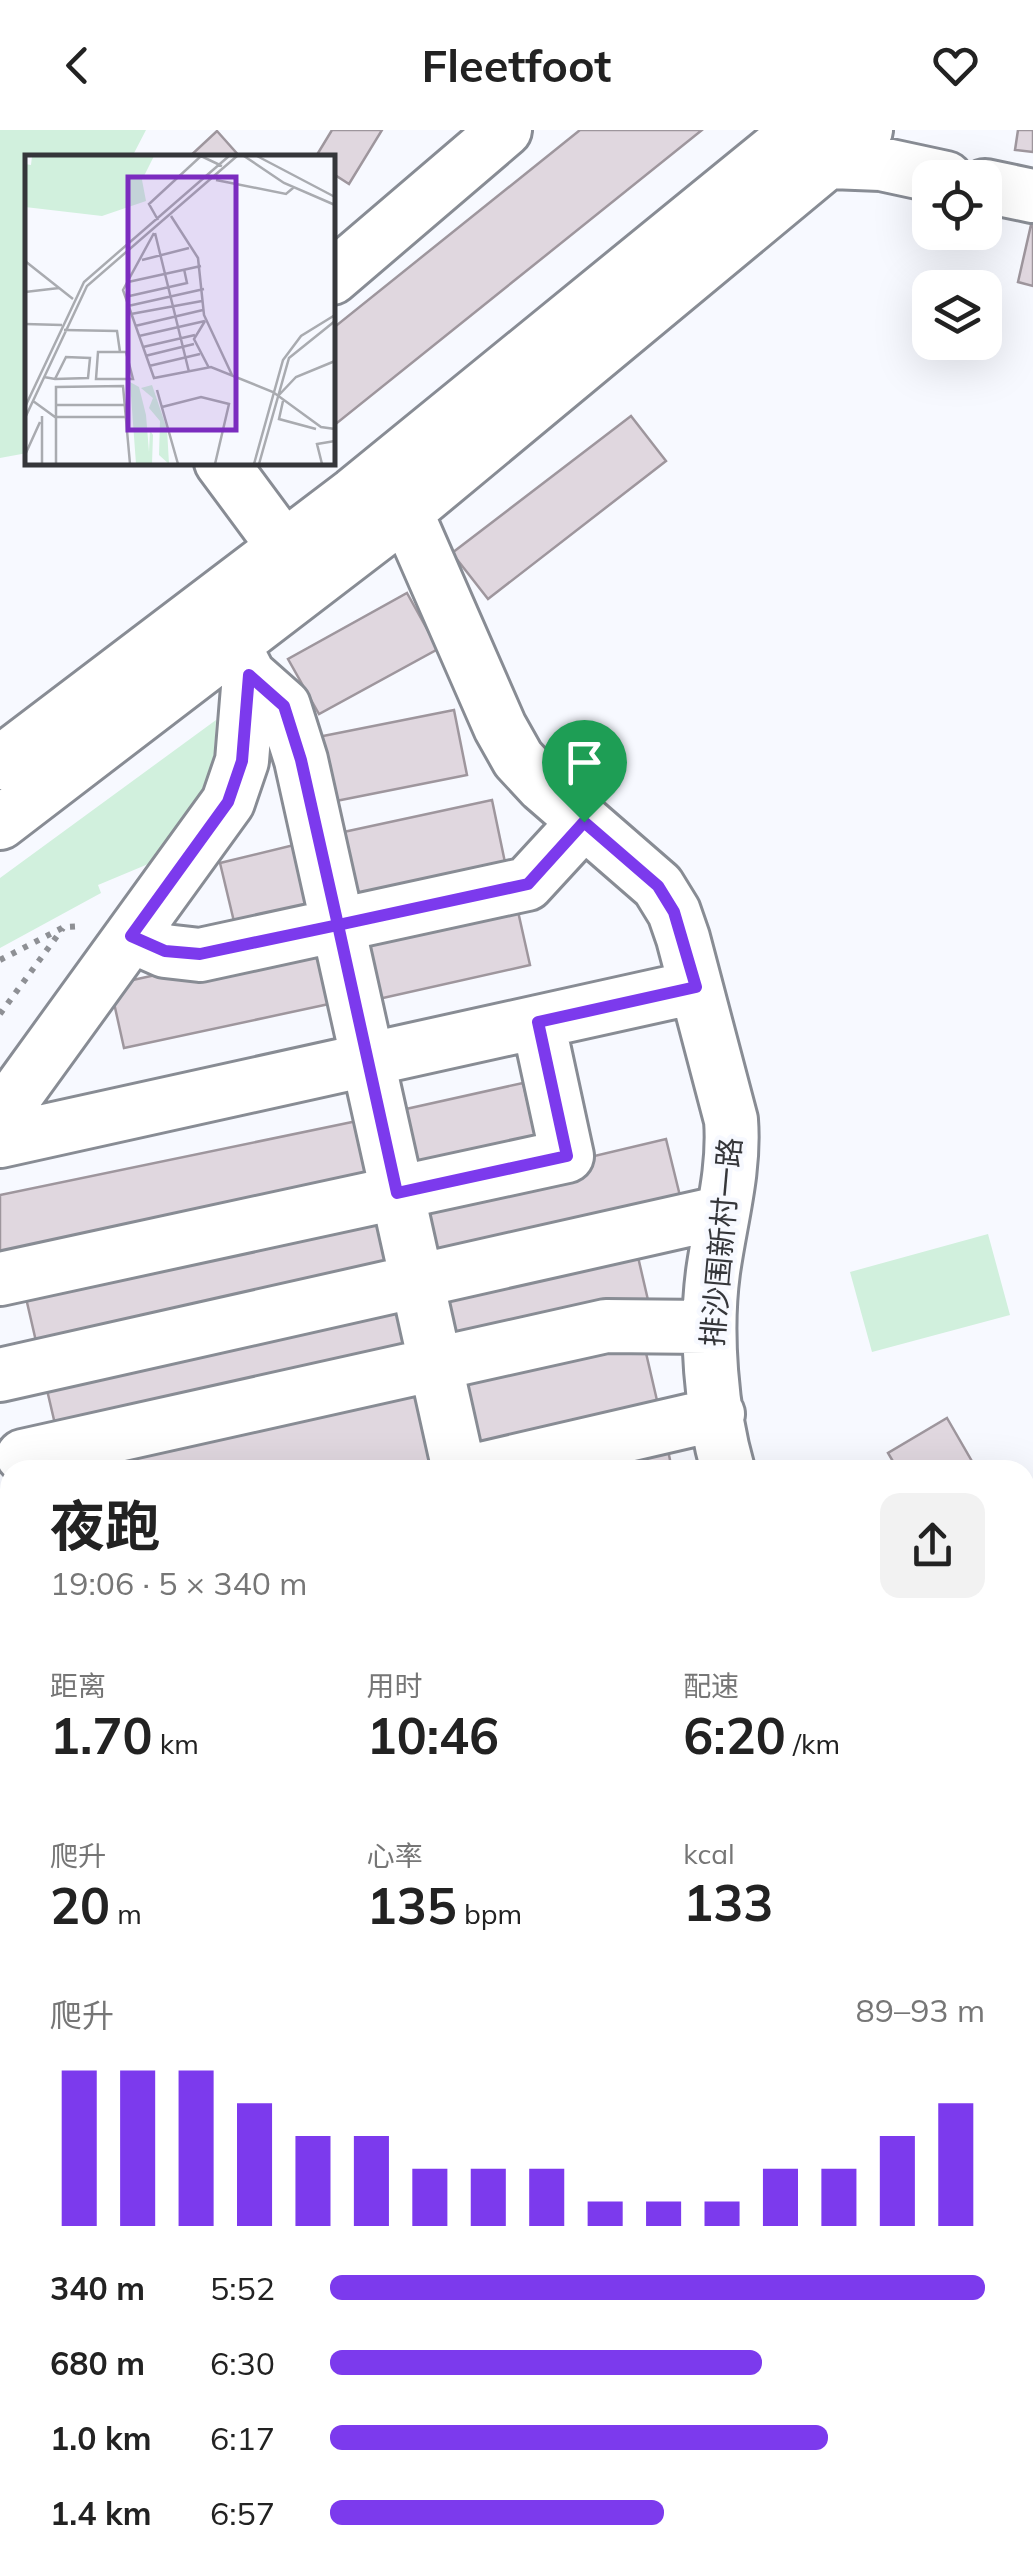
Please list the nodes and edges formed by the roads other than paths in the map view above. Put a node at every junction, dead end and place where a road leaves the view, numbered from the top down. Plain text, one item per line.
1 (506, 130) edge
2 (832, 141) edge
3 (912, 171) edge
4 (1002, 190) edge
5 (1033, 196) edge
6 (335, 275) edge
7 (223, 465) edge
8 (406, 512) junction
9 (284, 547) junction
10 (241, 660) junction
11 (0, 763) edge
12 (584, 822) junction
13 (0, 823) edge
14 (338, 925) junction
15 (137, 928) junction
16 (696, 987) junction
17 (538, 1022) junction
18 (368, 1059) junction
19 (0, 1116) edge
20 (0, 1140) edge
21 (397, 1193) junction
22 (723, 1212) junction
23 (0, 1280) edge
24 (708, 1327) junction
25 (436, 1364) junction
26 (0, 1375) edge
27 (0, 1391) edge
28 (718, 1414) junction
29 (24, 1460) edge
30 (37, 1460) edge
31 (457, 1460) edge
32 (520, 1460) edge
33 (726, 1460) edge

1 - 6 street
2 - 3 street
2 - 8 street
2 - 9 street
4 - 5 street
7 - 9 street
8 - 10 street
8 - 12 street, 排沙围新村一路
9 - 11 street
10 - 13 street
10 - 14 street
10 - 15 street
12 - 14 street
12 - 16 street, 排沙围新村一路
14 - 15 street
14 - 18 street
15 - 19 street
16 - 17 street
16 - 22 street, 排沙围新村一路
17 - 18 street
17 - 21 street
18 - 20 street
18 - 21 street
21 - 23 street
21 - 25 street
22 - 24 street, 排沙围新村一路
22 - 26 street
24 - 25 street
24 - 28 street, 排沙围新村一路
25 - 30 street
25 - 31 street
27 - 29 street
28 - 32 street
28 - 33 street, 排沙围新村一路

